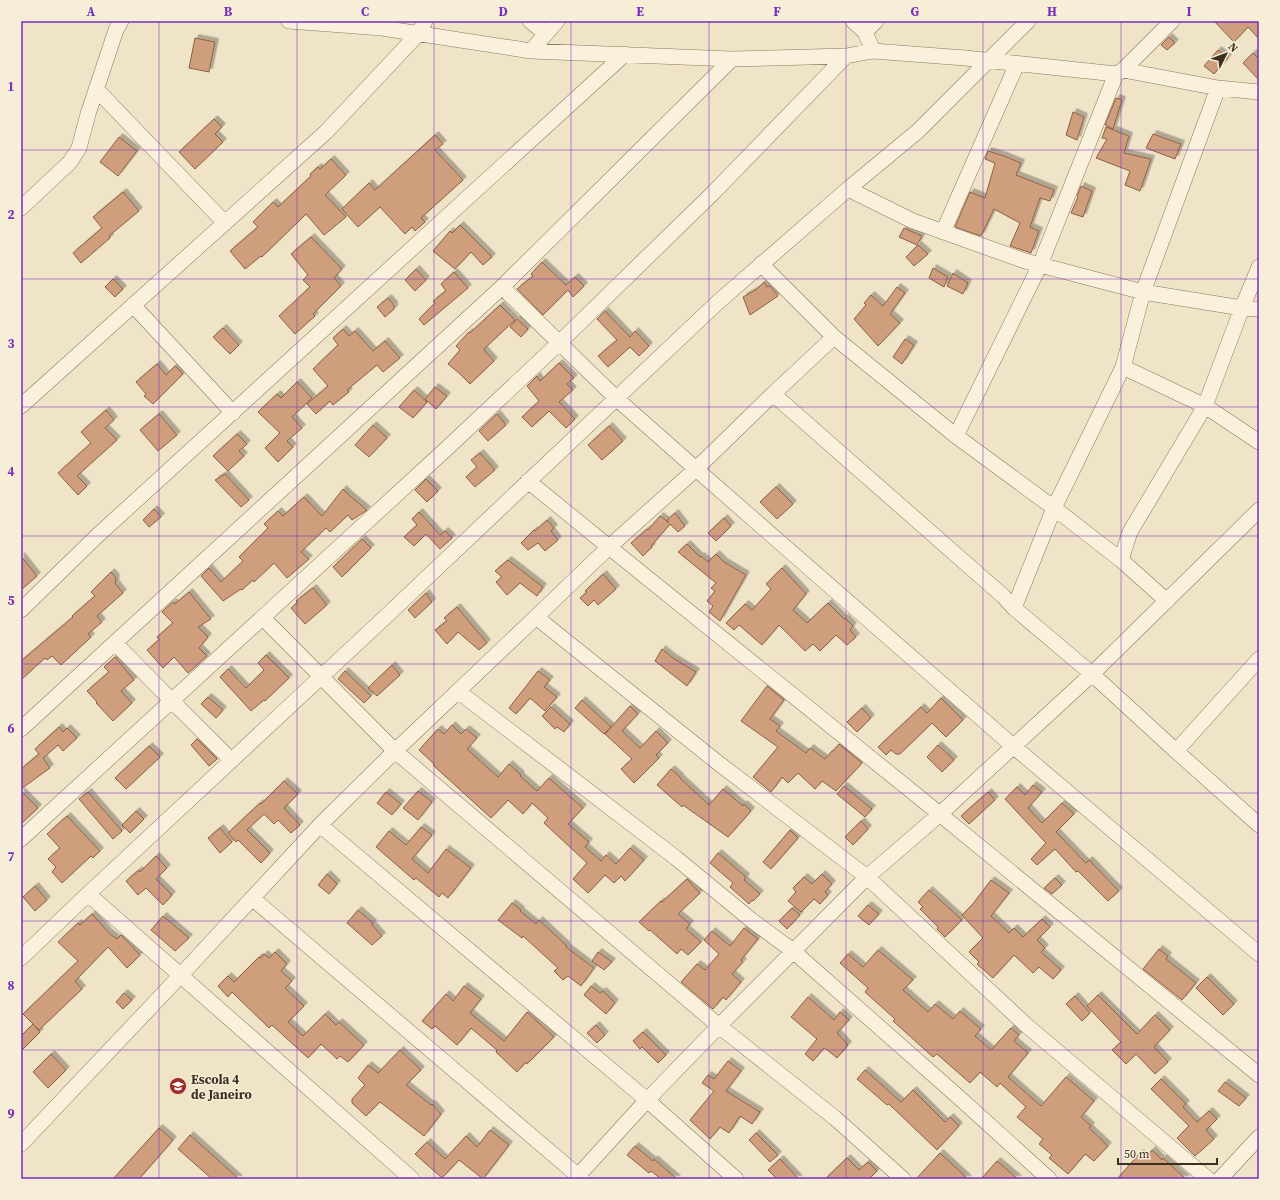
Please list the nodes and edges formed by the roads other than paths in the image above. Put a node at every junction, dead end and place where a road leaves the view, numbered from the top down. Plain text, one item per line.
1 (121, 21) edge
2 (289, 21) edge
3 (530, 21) edge
4 (557, 21) edge
5 (853, 21) edge
6 (876, 21) edge
7 (1028, 21) edge
8 (1172, 21) edge
9 (378, 25) edge
10 (422, 27) edge
11 (865, 32) junction
12 (546, 34) junction
13 (531, 51) junction
14 (873, 51) junction
15 (625, 54) junction
16 (846, 56) junction
17 (732, 59) junction
18 (988, 60) junction
19 (1017, 64) junction
20 (1120, 72) junction
21 (1218, 88) junction
22 (96, 89) junction
23 (1259, 92) edge
24 (848, 190) junction
25 (21, 208) edge
26 (225, 224) junction
27 (943, 232) junction
28 (761, 264) junction
29 (1040, 265) junction
30 (1259, 267) edge
31 (502, 287) junction
32 (1143, 292) junction
33 (133, 305) junction
34 (1242, 308) junction
35 (1259, 309) edge
36 (834, 337) junction
37 (559, 343) junction
38 (1123, 367) junction
39 (773, 394) junction
40 (617, 399) junction
41 (21, 406) edge
42 (1205, 406) junction
43 (233, 413) junction
44 (956, 436) junction
45 (1259, 442) edge
46 (696, 469) junction
47 (528, 481) junction
48 (1054, 508) junction
49 (1259, 510) edge
50 (609, 548) junction
51 (1121, 560) junction
52 (1167, 601) junction
53 (1014, 608) junction
54 (21, 610) edge
55 (536, 617) junction
56 (263, 618) junction
57 (115, 643) junction
58 (1259, 659) edge
59 (1092, 674) junction
60 (321, 677) junction
61 (459, 692) junction
62 (172, 701) junction
63 (21, 729) edge
64 (1013, 746) junction
65 (395, 751) junction
66 (1176, 751) junction
67 (231, 760) junction
68 (940, 814) junction
69 (1258, 821) edge
70 (320, 825) junction
71 (21, 839) edge
72 (868, 877) junction
73 (88, 894) junction
74 (252, 898) junction
75 (793, 950) junction
76 (1259, 954) edge
77 (21, 958) edge
78 (180, 976) junction
79 (719, 1026) junction
80 (1259, 1075) edge
81 (646, 1100) junction
82 (1259, 1137) edge
83 (21, 1144) edge
84 (578, 1178) edge
85 (412, 1179) edge
86 (736, 1179) edge
87 (903, 1179) edge
88 (1049, 1179) edge
89 (1208, 1179) edge
90 (1220, 1179) edge

1 - 22 street
2 - 9 street
3 - 12 street
4 - 12 street
5 - 11 street
6 - 11 street
7 - 18 street
8 - 20 street
9 - 10 street
10 - 13 street
10 - 26 street
11 - 14 street
12 - 13 street
13 - 15 street
14 - 16 street
14 - 18 street
15 - 17 street
15 - 43 street
16 - 17 street
16 - 37 street
17 - 31 street
18 - 19 street
18 - 24 street
19 - 20 street
19 - 27 street
20 - 21 street
20 - 29 street
21 - 23 street
21 - 32 street
22 - 25 street
22 - 26 street
24 - 27 street
24 - 28 street
26 - 33 street
27 - 29 street
28 - 36 street
28 - 40 street
29 - 32 street
29 - 44 street
30 - 34 street
31 - 37 street
31 - 57 street
32 - 34 street
32 - 38 street
33 - 41 street
33 - 43 street
34 - 35 street
34 - 42 street
36 - 39 street
36 - 44 street
37 - 40 street
37 - 56 street
38 - 42 street
38 - 48 street
39 - 46 street
39 - 53 street
40 - 46 street
40 - 47 street
42 - 45 street
42 - 51 street
43 - 54 street
44 - 48 street
46 - 50 street
46 - 64 street
47 - 50 street
47 - 60 street
48 - 51 street
48 - 53 street
49 - 52 street
50 - 55 street
50 - 68 street
51 - 52 street
52 - 59 street
53 - 59 street
55 - 61 street
55 - 72 street
56 - 60 street
56 - 62 street
57 - 62 street
57 - 63 street
58 - 66 street
59 - 64 street
59 - 66 street
60 - 65 street
60 - 67 street
61 - 65 street
61 - 75 street
62 - 67 street
62 - 71 street
64 - 68 street
64 - 76 street
65 - 70 street
65 - 79 street
66 - 69 street
67 - 73 street
68 - 72 street
68 - 80 street
70 - 74 street
70 - 81 street
72 - 75 street
72 - 89 street
73 - 77 street
73 - 78 street
74 - 78 street
74 - 84 street
75 - 79 street
75 - 88 street
78 - 83 street
78 - 85 street
79 - 81 street
79 - 87 street
81 - 84 street
81 - 86 street
82 - 90 street

